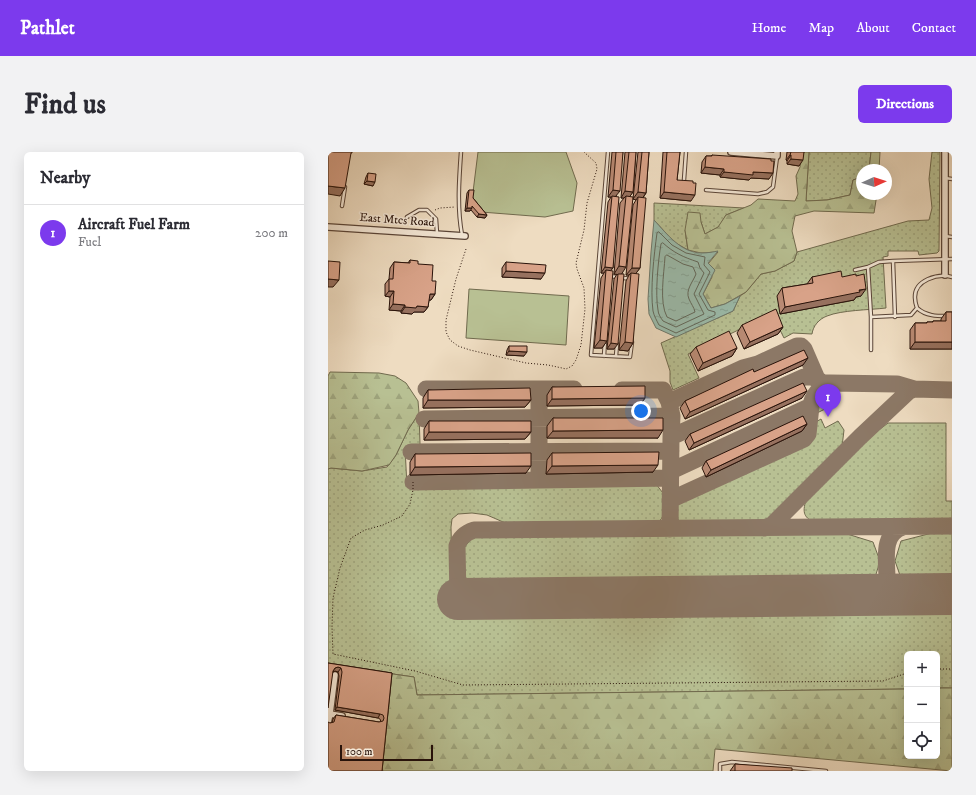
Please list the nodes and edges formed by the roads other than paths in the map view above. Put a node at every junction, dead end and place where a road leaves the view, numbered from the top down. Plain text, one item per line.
1 (461, 152) edge
2 (608, 152) edge
3 (686, 152) edge
4 (731, 152) edge
5 (945, 152) edge
6 (777, 154) edge
7 (945, 178) junction
8 (952, 179) edge
9 (684, 180) edge
10 (346, 183) edge
11 (706, 190) dead end
12 (603, 200) junction
13 (610, 200) edge
14 (342, 206) dead end
15 (407, 217) dead end
16 (328, 227) edge
17 (437, 234) junction
18 (464, 236) joint
19 (945, 236) junction
20 (952, 237) edge
21 (945, 259) junction
22 (952, 259) edge
23 (893, 260) junction
24 (868, 267) junction
25 (612, 269) edge
26 (624, 270) edge
27 (855, 270) dead end
28 (597, 275) junction
29 (945, 275) junction
30 (611, 276) junction
31 (952, 277) edge
32 (623, 278) junction
33 (637, 279) edge
34 (622, 286) edge
35 (917, 308) junction
36 (952, 316) edge
37 (871, 317) junction
38 (895, 317) junction
39 (606, 340) edge
40 (617, 341) edge
41 (632, 342) edge
42 (871, 350) dead end
43 (604, 356) junction
44 (616, 356) junction
45 (335, 675) dead end
46 (330, 714) junction
47 (345, 717) edge
48 (328, 723) edge
49 (797, 770) edge
50 (720, 771) edge
51 (826, 771) edge

1 - 18 lane
2 - 12 lane
3 - 9 lane
4 - 6 street
5 - 7 street
6 - 11 lane
7 - 8 lane
7 - 19 street
10 - 14 lane
12 - 13 lane
12 - 28 lane
15 - 17 lane
16 - 17 street, East Mtcs Road
17 - 18 street, East Mtcs Road
19 - 20 lane
19 - 21 street
21 - 22 lane
21 - 23 lane
21 - 29 street
23 - 24 lane
23 - 38 lane
24 - 27 lane
24 - 37 lane
25 - 30 lane
26 - 32 lane
28 - 30 lane
28 - 43 lane
29 - 31 lane
29 - 35 lane
30 - 32 lane
32 - 33 lane
32 - 34 lane
35 - 36 lane
35 - 38 lane
37 - 38 lane
37 - 42 lane
39 - 43 lane
40 - 44 lane
41 - 44 lane
43 - 44 lane
45 - 46 street
46 - 47 street
46 - 48 street
49 - 50 lane
49 - 51 lane

